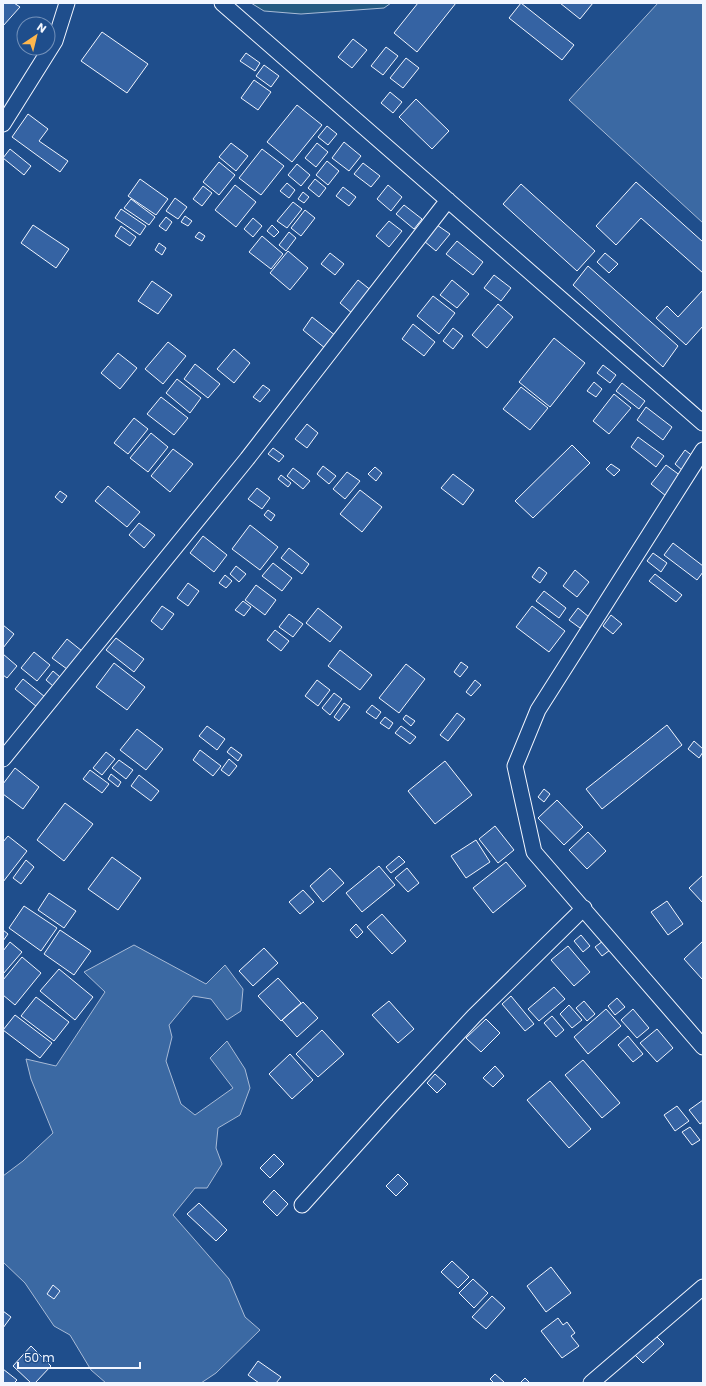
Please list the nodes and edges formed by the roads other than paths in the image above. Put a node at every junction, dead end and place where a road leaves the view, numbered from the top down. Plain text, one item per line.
1 (67, 3) edge
2 (222, 3) edge
3 (3, 124) edge
4 (448, 200) junction
5 (703, 423) edge
6 (703, 450) edge
7 (3, 759) edge
8 (584, 908) junction
9 (703, 1047) edge
10 (302, 1205) dead end
11 (703, 1287) edge
12 (591, 1383) edge

1 - 3 street
2 - 4 street
4 - 5 street
4 - 7 street
6 - 8 street
8 - 9 street
8 - 10 street
11 - 12 street

